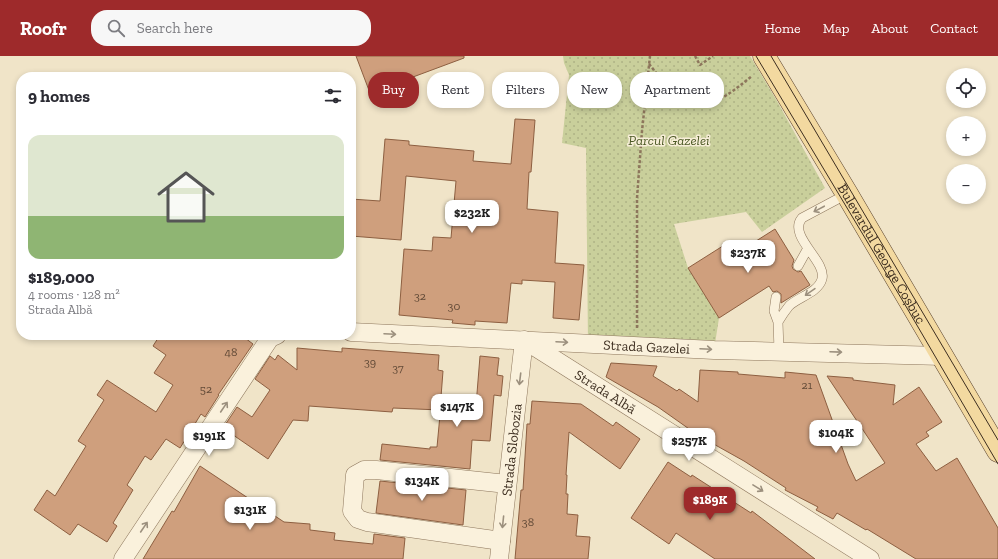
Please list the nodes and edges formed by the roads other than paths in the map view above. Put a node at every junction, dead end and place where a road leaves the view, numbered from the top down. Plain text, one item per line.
1 (766, 59) edge
2 (847, 194) junction
3 (808, 248) junction
4 (798, 266) dead end
5 (776, 297) dead end
6 (778, 322) junction
7 (356, 332) edge
8 (269, 340) edge
9 (524, 340) junction
10 (779, 351) junction
11 (942, 356) junction
12 (998, 452) edge
13 (507, 484) junction
14 (501, 541) junction
15 (123, 559) edge
16 (499, 559) edge
17 (870, 559) edge

1 - 2 main road, Bulevardul George Coșbuc
2 -> 3 lane
2 - 11 main road, Bulevardul George Coșbuc
3 - 4 lane
3 -> 6 lane
5 - 6 lane
6 - 10 lane
7 -> 9 street, Strada Gazelei
15 -> 8 street
9 -> 10 street, Strada Gazelei
9 -> 13 street, Strada Slobozia
9 -> 17 street, Strada Albă
10 -> 11 street, Strada Gazelei
11 - 12 main road, Bulevardul George Coșbuc
13 -> 14 street, Strada Slobozia
13 - 14 street
14 - 16 street, Strada Slobozia

